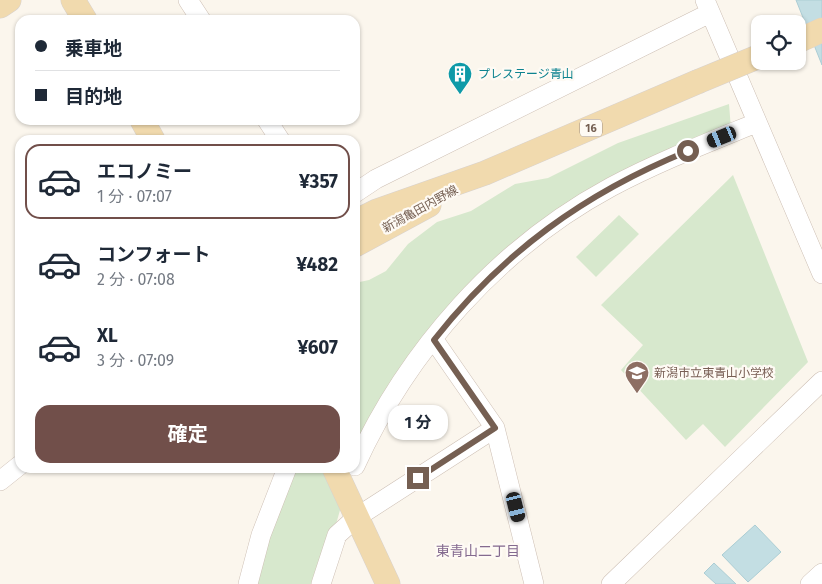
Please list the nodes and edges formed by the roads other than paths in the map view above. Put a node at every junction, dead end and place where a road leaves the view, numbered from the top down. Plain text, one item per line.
1 (9, 0) edge
2 (60, 0) edge
3 (74, 0) edge
4 (188, 0) edge
5 (0, 6) edge
6 (708, 7) edge
7 (68, 15) edge
8 (82, 15) edge
9 (198, 15) edge
10 (822, 30) edge
11 (806, 37) edge
12 (751, 60) edge
13 (756, 122) junction
14 (485, 173) junction
15 (360, 190) edge
16 (429, 205) junction
17 (360, 220) edge
18 (360, 242) edge
19 (360, 260) edge
20 (822, 274) edge
21 (434, 340) junction
22 (822, 381) edge
23 (495, 428) junction
24 (360, 457) edge
25 (15, 469) edge
26 (285, 473) edge
27 (336, 473) edge
28 (352, 473) edge
29 (0, 481) edge
30 (344, 491) junction
31 (357, 518) junction
32 (822, 573) edge
33 (248, 584) edge
34 (321, 584) edge
35 (388, 584) edge
36 (534, 584) edge
37 (611, 584) edge
38 (810, 584) edge

1 - 5 main road
2 - 7 main road
3 - 8 main road
4 - 9 street
6 - 13 street
6 - 15 street
10 - 11 main road
12 - 14 main road, 新潟亀田内野線 / 16, bridge
13 - 20 street
13 - 21 street
14 - 16 main road, 新潟亀田内野線 / 16
14 - 17 main road, 新潟亀田内野線 / 16
16 - 18 main road, 新潟亀田内野線 / 16
16 - 19 main road
21 - 23 street
21 - 24 street
22 - 37 street
23 - 31 street
23 - 36 street
25 - 29 street
26 - 33 street
27 - 30 main road
28 - 30 street
30 - 31 main road
31 - 34 street
31 - 35 main road
32 - 38 street

